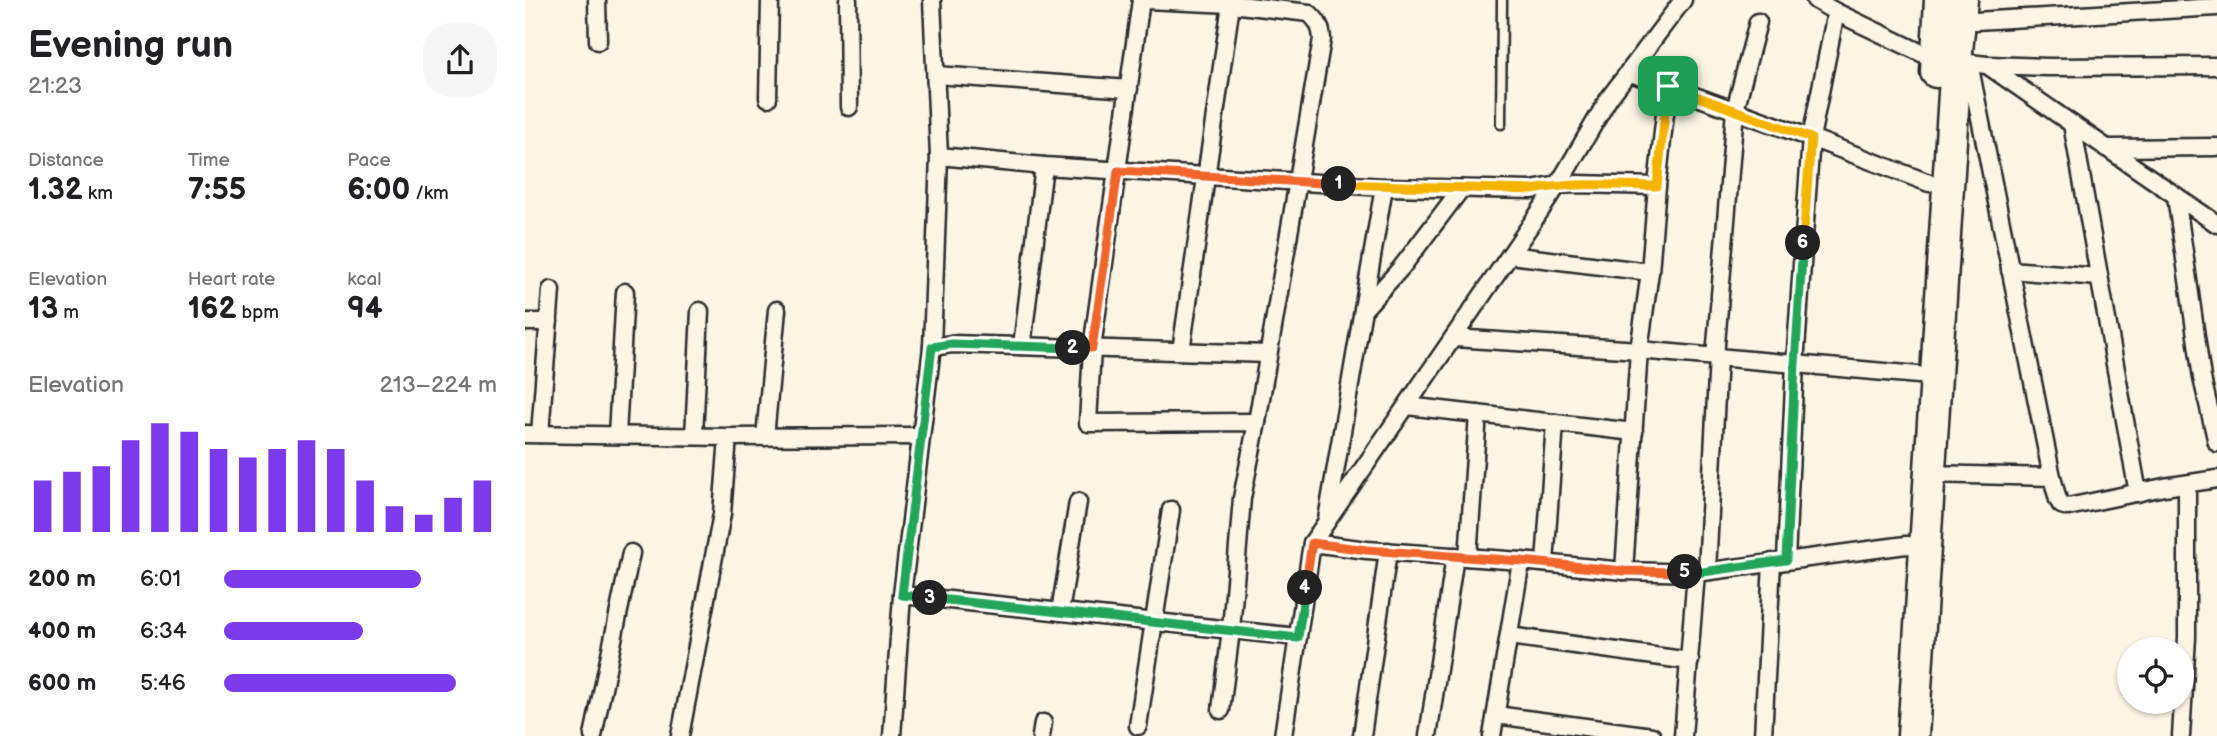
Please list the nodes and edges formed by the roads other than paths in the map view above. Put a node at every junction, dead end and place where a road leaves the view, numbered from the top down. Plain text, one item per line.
1 (597, 0) edge
2 (770, 0) edge
3 (848, 0) edge
4 (932, 0) edge
5 (1144, 0) edge
6 (1502, 0) edge
7 (1683, 0) edge
8 (1815, 0) edge
9 (1231, 4) junction
10 (1954, 5) edge
11 (2161, 5) edge
12 (2217, 7) edge
13 (2073, 8) edge
14 (1836, 12) junction
15 (1758, 22) dead end
16 (598, 41) dead end
17 (1954, 62) junction
18 (1987, 65) junction
19 (2217, 66) edge
20 (1628, 72) junction
21 (936, 75) junction
22 (1668, 86) junction
23 (1129, 89) junction
24 (768, 98) dead end
25 (849, 107) dead end
26 (1735, 110) junction
27 (1501, 124) dead end
28 (2072, 124) junction
29 (1811, 138) junction
30 (2106, 148) junction
31 (2217, 148) edge
32 (939, 156) junction
33 (1044, 166) junction
34 (1118, 171) junction
35 (1205, 176) junction
36 (1297, 182) junction
37 (1929, 183) junction
38 (1558, 185) junction
39 (1657, 186) junction
40 (1384, 187) junction
41 (1461, 189) junction
42 (2176, 196) junction
43 (2217, 224) edge
44 (1510, 255) junction
45 (2010, 270) junction
46 (1650, 272) junction
47 (2099, 277) junction
48 (551, 290) dead end
49 (625, 292) dead end
50 (777, 310) dead end
51 (700, 311) dead end
52 (1363, 311) junction
53 (525, 322) edge
54 (548, 322) junction
55 (1454, 338) junction
56 (1022, 346) junction
57 (932, 347) junction
58 (1092, 348) junction
59 (1639, 350) junction
60 (1181, 351) junction
61 (1268, 354) junction
62 (1716, 357) junction
63 (1795, 364) junction
64 (1917, 374) junction
65 (1407, 406) junction
66 (1478, 414) junction
67 (1257, 422) junction
68 (1555, 423) junction
69 (1634, 432) junction
70 (533, 434) edge
71 (617, 435) junction
72 (694, 436) junction
73 (920, 436) junction
74 (728, 437) junction
75 (765, 437) junction
76 (2217, 443) edge
77 (1928, 474) junction
78 (2052, 477) junction
79 (2217, 479) edge
80 (2187, 484) junction
81 (2138, 493) junction
82 (1078, 502) dead end
83 (1171, 510) dead end
84 (1325, 525) junction
85 (1312, 543) junction
86 (1915, 545) junction
87 (1388, 551) junction
88 (631, 554) dead end
89 (1461, 556) junction
90 (1521, 561) junction
91 (1779, 561) junction
92 (1545, 563) junction
93 (1624, 571) junction
94 (1702, 572) junction
95 (902, 595) junction
96 (1060, 612) junction
97 (1154, 621) junction
98 (1231, 630) junction
99 (1509, 636) junction
100 (1298, 638) junction
101 (1690, 662) junction
102 (1221, 710) dead end
103 (1496, 715) junction
104 (1138, 726) dead end
105 (1289, 735) edge
106 (593, 736) edge
107 (680, 736) edge
108 (892, 736) edge
109 (1361, 736) edge
110 (1428, 736) edge
111 (1492, 736) edge
112 (1652, 736) edge
113 (1683, 736) edge
114 (1763, 736) edge
115 (1893, 736) edge
116 (1913, 736) edge
117 (2181, 736) edge

1 - 16 street
2 - 24 street
3 - 25 street
4 - 21 street
5 - 9 street
5 - 23 street
6 - 27 lane
7 - 20 street
8 - 14 street
9 - 35 street
9 - 36 street
10 - 13 street
10 - 17 highway
11 - 12 street
11 - 13 street
14 - 17 street
14 - 29 street
15 - 26 street
17 - 18 street
17 - 37 highway
17 - 45 street
17 - 77 highway
18 - 19 street
18 - 28 street
20 - 22 street
20 - 38 street
21 - 23 street
21 - 32 street
22 - 26 street
22 - 39 street
23 - 34 street
26 - 29 street
26 - 62 street
28 - 30 street
28 - 47 street
29 - 37 street
29 - 63 street
30 - 31 street
30 - 42 street
32 - 33 street
32 - 57 street
33 - 34 street
33 - 56 street
34 - 35 street
34 - 58 street
35 - 36 street
35 - 60 street
36 - 40 street
36 - 61 street
37 - 64 highway
38 - 39 street
38 - 41 street
38 - 44 street
39 - 46 street
40 - 41 street
40 - 52 street
41 - 52 street
42 - 43 street
42 - 76 street
44 - 46 street
44 - 55 street
45 - 47 street
45 - 78 street
46 - 59 street
47 - 81 street
48 - 54 street
49 - 71 street
50 - 75 street
51 - 72 street
52 - 84 street
53 - 54 street
54 - 70 street
55 - 59 street
55 - 65 street
56 - 57 street
56 - 58 street
57 - 73 street
58 - 60 street
58 - 67 street
59 - 62 street
59 - 69 street
60 - 61 street
61 - 67 street
62 - 63 street
62 - 94 street
63 - 64 street
63 - 91 street
64 - 86 highway
65 - 66 street
65 - 84 street
66 - 68 street
66 - 89 street
67 - 98 street
68 - 69 street
68 - 92 street
69 - 93 street
70 - 71 street
71 - 72 street
72 - 74 street
73 - 75 street
73 - 95 street
74 - 75 street
74 - 107 street
77 - 78 street
77 - 86 highway
78 - 81 street
79 - 80 street
80 - 81 street
80 - 117 street
82 - 96 street
83 - 97 street
84 - 85 street
85 - 87 street
85 - 100 street
86 - 91 street
86 - 115 highway
86 - 116 highway
87 - 89 street
87 - 109 street
88 - 106 street
89 - 90 street
89 - 110 street
90 - 92 street
90 - 99 street
91 - 94 street
91 - 114 street
92 - 93 street
93 - 94 street
94 - 101 street
95 - 96 street
95 - 108 street
96 - 97 street
97 - 98 street
97 - 104 street
98 - 100 street
98 - 102 street
99 - 101 street
99 - 103 street
100 - 105 street
101 - 113 street
103 - 111 street
103 - 112 street

